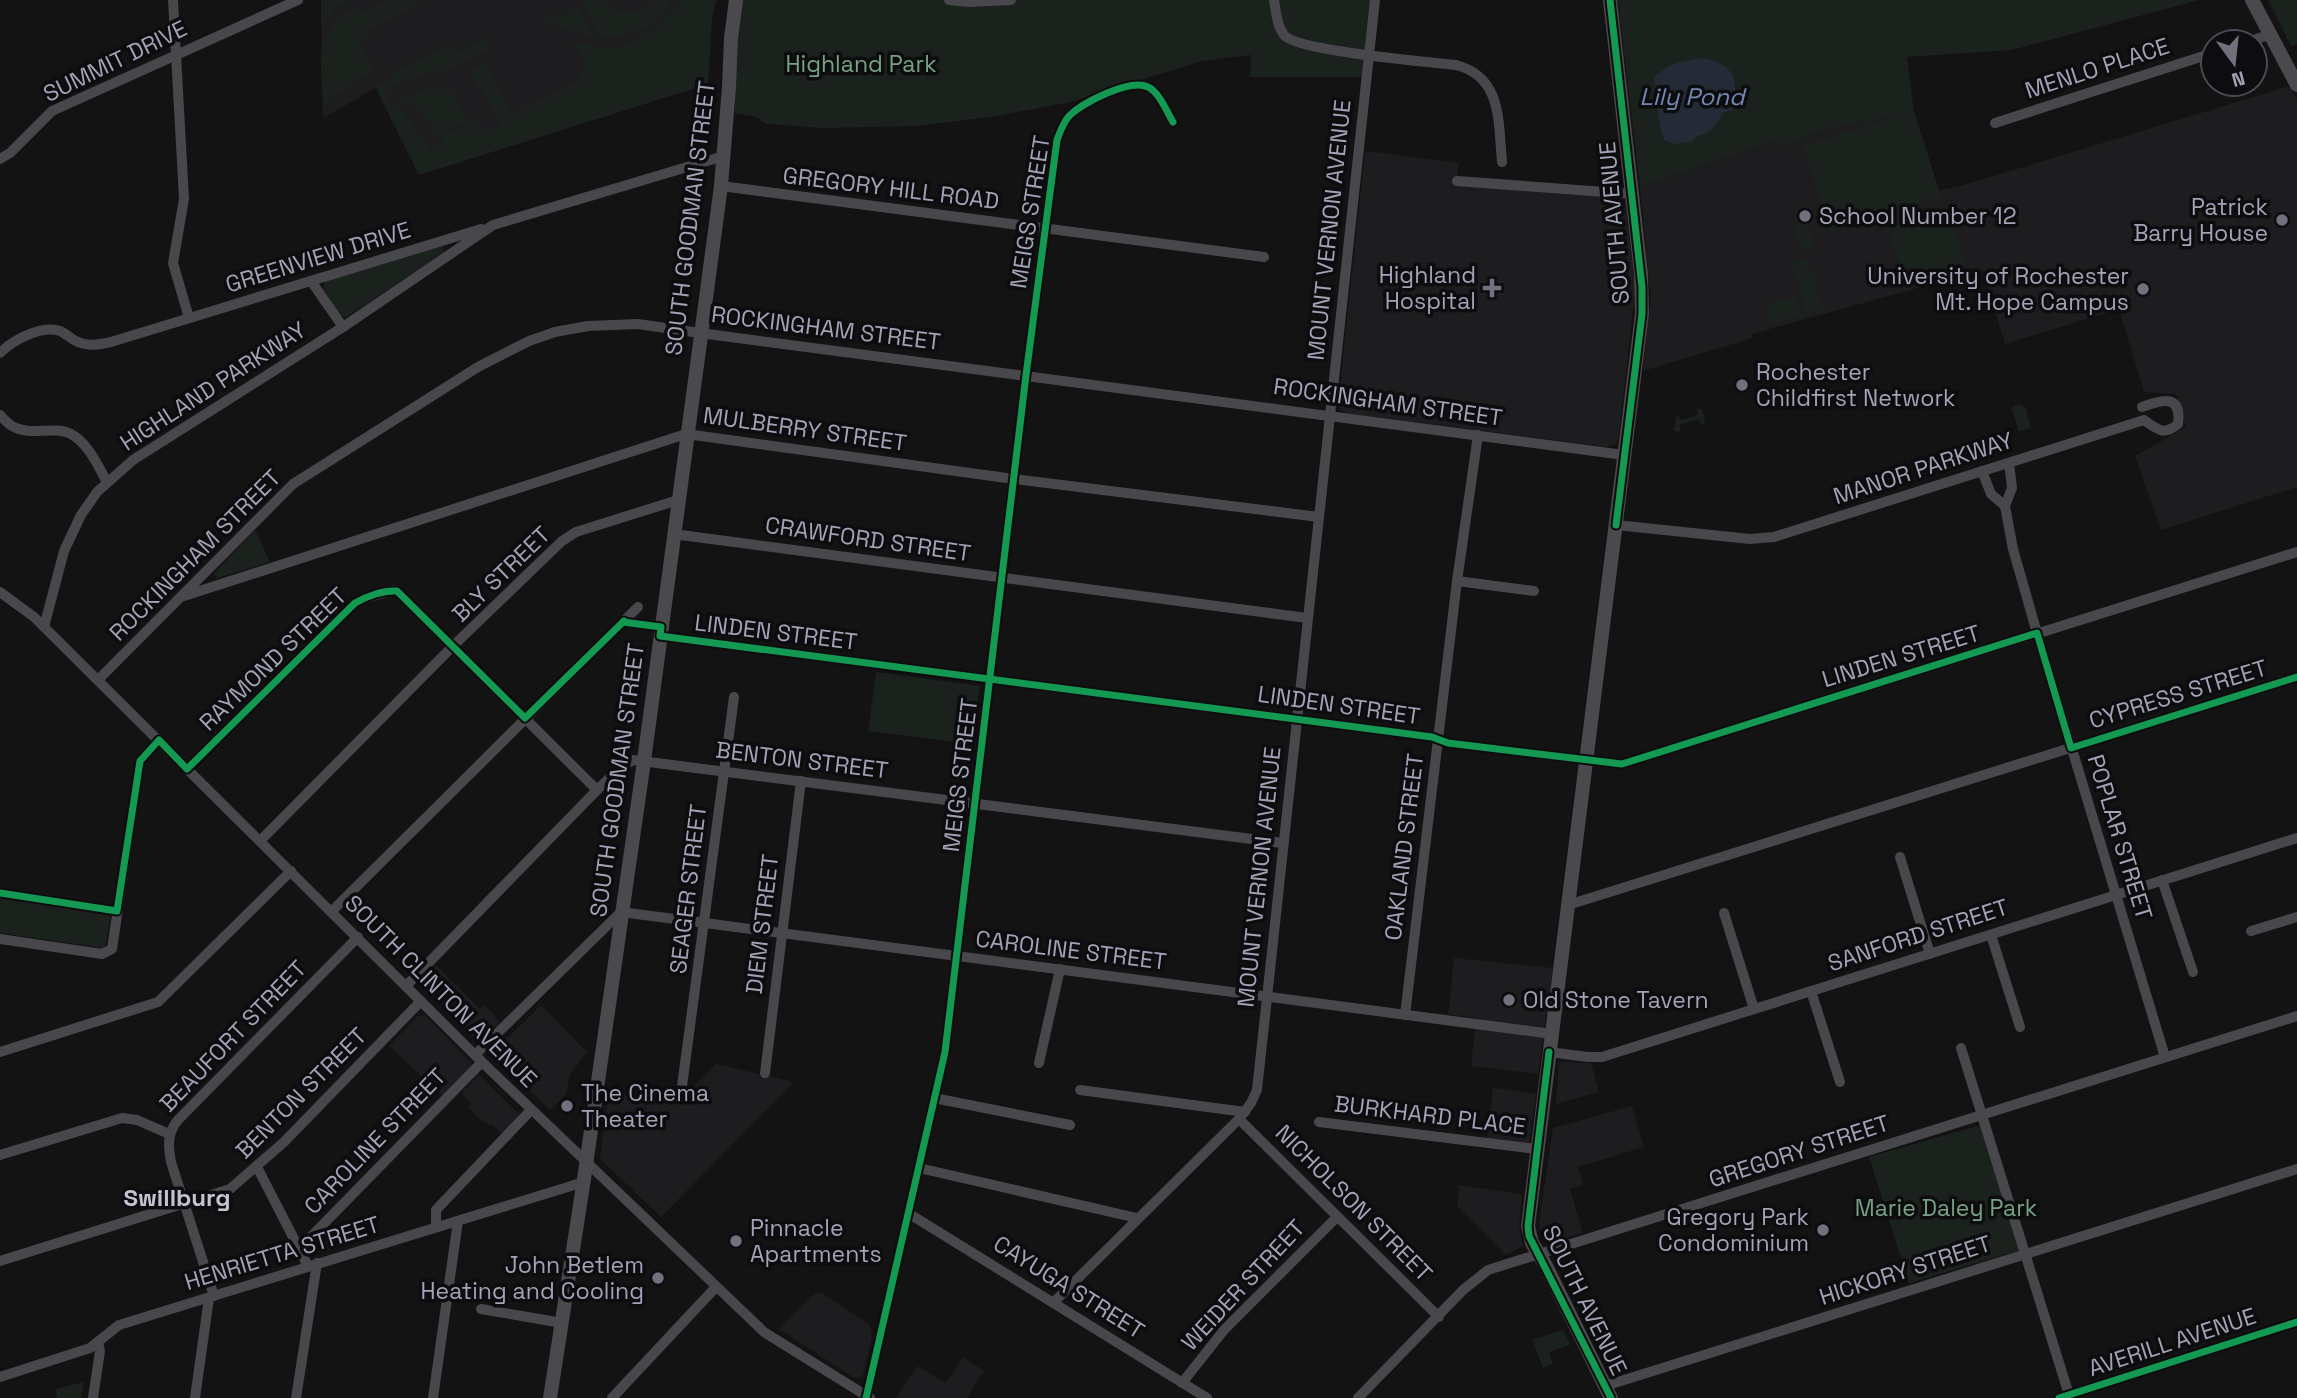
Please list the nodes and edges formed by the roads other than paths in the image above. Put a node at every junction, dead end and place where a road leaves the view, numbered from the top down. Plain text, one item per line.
1 (173, 0) edge
2 (298, 0) edge
3 (736, 0) edge
4 (949, 0) edge
5 (1011, 0) edge
6 (1274, 0) edge
7 (1375, 0) edge
8 (1609, 0) edge
9 (2252, 0) edge
10 (2266, 28) edge
11 (2269, 35) edge
12 (175, 54) junction
13 (1369, 55) junction
14 (2199, 57) edge
15 (2297, 85) edge
16 (1173, 122) dead end
17 (1995, 123) dead end
18 (723, 156) junction
19 (0, 159) edge
20 (1502, 162) dead end
21 (1457, 181) dead end
22 (721, 187) junction
23 (1632, 194) junction
24 (493, 225) junction
25 (1045, 229) junction
26 (1264, 257) dead end
27 (311, 281) junction
28 (188, 318) junction
29 (343, 327) junction
30 (700, 333) junction
31 (0, 353) edge
32 (1026, 375) junction
33 (2142, 407) dead end
34 (0, 415) edge
35 (1330, 415) junction
36 (686, 434) junction
37 (1478, 435) junction
38 (1625, 455) junction
39 (2009, 463) junction
40 (1982, 471) junction
41 (1014, 479) junction
42 (107, 482) junction
43 (678, 500) junction
44 (2005, 506) junction
45 (1319, 517) junction
46 (1616, 525) junction
47 (673, 534) junction
48 (2297, 552) edge
49 (1002, 578) junction
50 (1457, 581) junction
51 (1534, 591) dead end
52 (0, 592) edge
53 (183, 597) junction
54 (638, 607) dead end
55 (1307, 618) junction
56 (623, 622) junction
57 (44, 627) junction
58 (660, 632) junction
59 (2037, 633) junction
60 (453, 646) junction
61 (2297, 677) edge
62 (990, 678) junction
63 (98, 680) junction
64 (734, 697) dead end
65 (525, 718) junction
66 (1297, 719) junction
67 (1439, 739) junction
68 (159, 740) junction
69 (2071, 748) junction
70 (644, 761) junction
71 (1586, 761) junction
72 (187, 769) junction
73 (724, 770) junction
74 (801, 781) junction
75 (597, 790) junction
76 (975, 804) junction
77 (2297, 838) edge
78 (260, 841) junction
79 (1283, 843) junction
80 (1900, 857) dead end
81 (291, 871) junction
82 (2162, 880) junction
83 (0, 893) edge
84 (2116, 894) junction
85 (1568, 905) junction
86 (117, 911) junction
87 (332, 911) junction
88 (621, 912) junction
89 (1724, 913) dead end
90 (2297, 917) edge
91 (705, 923) junction
92 (2251, 931) dead end
93 (782, 933) junction
94 (1991, 935) junction
95 (358, 937) junction
96 (0, 939) edge
97 (1930, 954) junction
98 (958, 956) junction
99 (1060, 969) junction
100 (2193, 972) dead end
101 (406, 986) junction
102 (1811, 991) junction
103 (1268, 996) junction
104 (421, 1001) junction
105 (1754, 1009) junction
106 (1405, 1014) junction
107 (2297, 1016) edge
108 (2020, 1027) dead end
109 (1552, 1034) junction
110 (1961, 1048) dead end
111 (0, 1052) edge
112 (1549, 1052) junction
113 (2165, 1057) junction
114 (479, 1058) junction
115 (1039, 1063) dead end
116 (765, 1073) dead end
117 (1840, 1082) dead end
118 (682, 1086) dead end
119 (1080, 1090) dead end
120 (934, 1098) junction
121 (531, 1110) junction
122 (1981, 1115) junction
123 (1242, 1116) junction
124 (1319, 1122) dead end
125 (1070, 1125) dead end
126 (169, 1134) junction
127 (1536, 1149) junction
128 (0, 1155) edge
129 (587, 1163) junction
130 (257, 1167) junction
131 (919, 1168) junction
132 (2297, 1169) edge
133 (584, 1182) junction
134 (184, 1204) junction
135 (908, 1213) junction
136 (1336, 1217) junction
137 (1137, 1218) junction
138 (458, 1221) junction
139 (436, 1227) junction
140 (299, 1250) junction
141 (2025, 1254) junction
142 (1539, 1255) junction
143 (0, 1261) edge
144 (312, 1265) junction
145 (716, 1287) junction
146 (212, 1297) junction
147 (1054, 1302) junction
148 (481, 1309) dead end
149 (1439, 1317) junction
150 (2297, 1322) edge
151 (562, 1323) junction
152 (98, 1342) junction
153 (0, 1377) edge
154 (1182, 1383) junction
155 (1608, 1392) edge
156 (867, 1397) edge
157 (2066, 1397) edge
158 (93, 1398) edge
159 (195, 1398) edge
160 (296, 1398) edge
161 (432, 1398) edge
162 (550, 1398) edge
163 (612, 1398) edge
164 (1207, 1398) edge
165 (1358, 1398) edge

1 - 12 street
2 - 12 street, SUMMIT DRIVE
3 - 18 main road, SOUTH GOODMAN STREET
4 - 5 street
6 - 13 street
7 - 13 street, MOUNT VERNON AVENUE
8 - 23 main road, SOUTH AVENUE
9 - 10 main road
11 - 15 main road
12 - 19 street, SUMMIT DRIVE
12 - 28 street
13 - 20 street
13 - 35 street, MOUNT VERNON AVENUE
14 - 17 street, MENLO PLACE
16 - 25 street, MEIGS STREET
18 - 22 main road, SOUTH GOODMAN STREET
18 - 24 street, HIGHLAND PARKWAY
21 - 23 street
22 - 25 street, GREGORY HILL ROAD
22 - 30 main road, SOUTH GOODMAN STREET
23 - 38 main road, SOUTH AVENUE
24 - 27 street, GREENVIEW DRIVE
24 - 29 street, HIGHLAND PARKWAY
25 - 26 street, GREGORY HILL ROAD
25 - 32 street, MEIGS STREET
27 - 28 street, GREENVIEW DRIVE
27 - 29 street, HIGHLAND PARKWAY
28 - 31 street, GREENVIEW DRIVE
29 - 42 street, HIGHLAND PARKWAY
30 - 32 street, ROCKINGHAM STREET
30 - 36 main road, SOUTH GOODMAN STREET
30 - 53 street, ROCKINGHAM STREET
32 - 35 street, ROCKINGHAM STREET
32 - 41 street, MEIGS STREET
33 - 39 street, MANOR PARKWAY
34 - 42 street, HIGHLAND PARKWAY
35 - 37 street, ROCKINGHAM STREET
35 - 45 street, MOUNT VERNON AVENUE
36 - 41 street, MULBERRY STREET
36 - 43 main road, SOUTH GOODMAN STREET
36 - 53 street, MULBERRY STREET
37 - 38 street, ROCKINGHAM STREET
37 - 50 street, OAKLAND STREET
38 - 46 main road, SOUTH AVENUE
39 - 40 street, MANOR PARKWAY
39 - 44 street, POPLAR STREET
40 - 44 street, POPLAR STREET
40 - 46 street, MANOR PARKWAY
41 - 45 street, MULBERRY STREET
41 - 49 street, MEIGS STREET
42 - 57 street, HIGHLAND PARKWAY
43 - 47 main road, SOUTH GOODMAN STREET
43 - 60 street, BLY STREET
44 - 59 street, POPLAR STREET
45 - 55 street, MOUNT VERNON AVENUE
46 - 71 main road, SOUTH AVENUE
47 - 49 street, CRAWFORD STREET
47 - 58 main road, SOUTH GOODMAN STREET
48 - 59 street, LINDEN STREET
49 - 55 street, CRAWFORD STREET
49 - 62 street, MEIGS STREET
50 - 51 street
50 - 67 street, OAKLAND STREET
52 - 57 street, SOUTH CLINTON AVENUE
53 - 63 street, ROCKINGHAM STREET
54 - 56 street
55 - 66 street, MOUNT VERNON AVENUE
56 - 58 street, LINDEN STREET
56 - 65 street
57 - 63 street, SOUTH CLINTON AVENUE
58 - 62 street, LINDEN STREET
58 - 70 main road, SOUTH GOODMAN STREET
59 - 69 street, POPLAR STREET
59 - 71 street, LINDEN STREET
60 - 65 street
60 - 72 street, RAYMOND STREET
60 - 78 street, BLY STREET
61 - 69 street, CYPRESS STREET
62 - 66 street, LINDEN STREET
62 - 76 street, MEIGS STREET
63 - 68 street, SOUTH CLINTON AVENUE
64 - 73 street, SEAGER STREET
65 - 75 street
65 - 87 street
66 - 67 street, LINDEN STREET
66 - 79 street, MOUNT VERNON AVENUE
67 - 71 street, LINDEN STREET
67 - 106 street, OAKLAND STREET
68 - 72 street, SOUTH CLINTON AVENUE
68 - 86 street
69 - 84 street, POPLAR STREET
69 - 85 street, CYPRESS STREET
70 - 73 street, BENTON STREET
70 - 75 street
70 - 88 main road, SOUTH GOODMAN STREET
71 - 85 main road, SOUTH AVENUE
72 - 78 street, SOUTH CLINTON AVENUE
73 - 74 street, BENTON STREET
73 - 91 street, SEAGER STREET
74 - 76 street, BENTON STREET
74 - 93 street, DIEM STREET
75 - 101 street
76 - 79 street, BENTON STREET
76 - 98 street, MEIGS STREET
77 - 82 street, SANFORD STREET
78 - 81 street, SOUTH CLINTON AVENUE
79 - 103 street, MOUNT VERNON AVENUE
80 - 97 street
81 - 87 street, SOUTH CLINTON AVENUE
81 - 111 street
82 - 84 street, SANFORD STREET
82 - 100 street
83 - 86 street
84 - 94 street, SANFORD STREET
84 - 113 street, POPLAR STREET
85 - 109 main road, SOUTH AVENUE
86 - 96 street
87 - 95 street, SOUTH CLINTON AVENUE
88 - 91 street, CAROLINE STREET
88 - 114 street, CAROLINE STREET
88 - 129 main road, SOUTH GOODMAN STREET
89 - 105 street
90 - 92 street
91 - 93 street, CAROLINE STREET
91 - 118 street, SEAGER STREET
93 - 98 street, CAROLINE STREET
93 - 116 street, DIEM STREET
94 - 97 street, SANFORD STREET
94 - 108 street
95 - 101 street, SOUTH CLINTON AVENUE
95 - 126 street, BEAUFORT STREET
97 - 102 street, SANFORD STREET
98 - 99 street, CAROLINE STREET
98 - 120 street, MEIGS STREET
99 - 103 street, CAROLINE STREET
99 - 115 street
101 - 104 street, SOUTH CLINTON AVENUE
102 - 105 street, SANFORD STREET
102 - 117 street
103 - 106 street, CAROLINE STREET
103 - 123 street, MOUNT VERNON AVENUE
104 - 114 street, SOUTH CLINTON AVENUE
104 - 130 street, BENTON STREET
105 - 112 street, SANFORD STREET
106 - 109 street, CAROLINE STREET
107 - 113 street, GREGORY STREET
109 - 112 main road, SOUTH AVENUE
110 - 122 street
112 - 127 main road, SOUTH AVENUE
113 - 122 street, GREGORY STREET
114 - 121 street, SOUTH CLINTON AVENUE
114 - 140 street, CAROLINE STREET
119 - 123 street
120 - 125 street
120 - 131 street, MEIGS STREET
121 - 129 street, SOUTH CLINTON AVENUE
121 - 139 street
122 - 141 street
122 - 142 street, GREGORY STREET
123 - 136 street, NICHOLSON STREET
123 - 137 street, MOUNT VERNON AVENUE
124 - 127 street, BURKHARD PLACE
126 - 128 street
126 - 134 street, BEAUFORT STREET
127 - 142 main road, SOUTH AVENUE
129 - 133 main road, SOUTH GOODMAN STREET
129 - 145 street, SOUTH CLINTON AVENUE
130 - 134 street, BENTON STREET
130 - 140 street
131 - 135 street, MEIGS STREET
131 - 137 street
132 - 141 street, HICKORY STREET
133 - 138 street, HENRIETTA STREET
133 - 151 main road, SOUTH GOODMAN STREET
134 - 143 street, BENTON STREET
134 - 146 street, BEAUFORT STREET
135 - 147 street, CAYUGA STREET
135 - 156 street, MEIGS STREET
136 - 149 street, NICHOLSON STREET
136 - 154 street, WEIDER STREET
137 - 147 street, MOUNT VERNON AVENUE
138 - 139 street, HENRIETTA STREET
138 - 161 street
139 - 144 street, HENRIETTA STREET
140 - 144 street
141 - 155 street, HICKORY STREET
141 - 157 street
142 - 149 street, GREGORY STREET
142 - 155 main road, SOUTH AVENUE
144 - 146 street, HENRIETTA STREET
144 - 160 street
145 - 156 street, SOUTH CLINTON AVENUE
145 - 163 street
146 - 152 street, HENRIETTA STREET
146 - 159 street
147 - 154 street, CAYUGA STREET
148 - 151 street
149 - 165 street, GREGORY STREET
150 - 157 street, AVERILL AVENUE
151 - 162 main road, SOUTH GOODMAN STREET
152 - 153 street, HENRIETTA STREET
152 - 158 street
154 - 164 street, CAYUGA STREET

